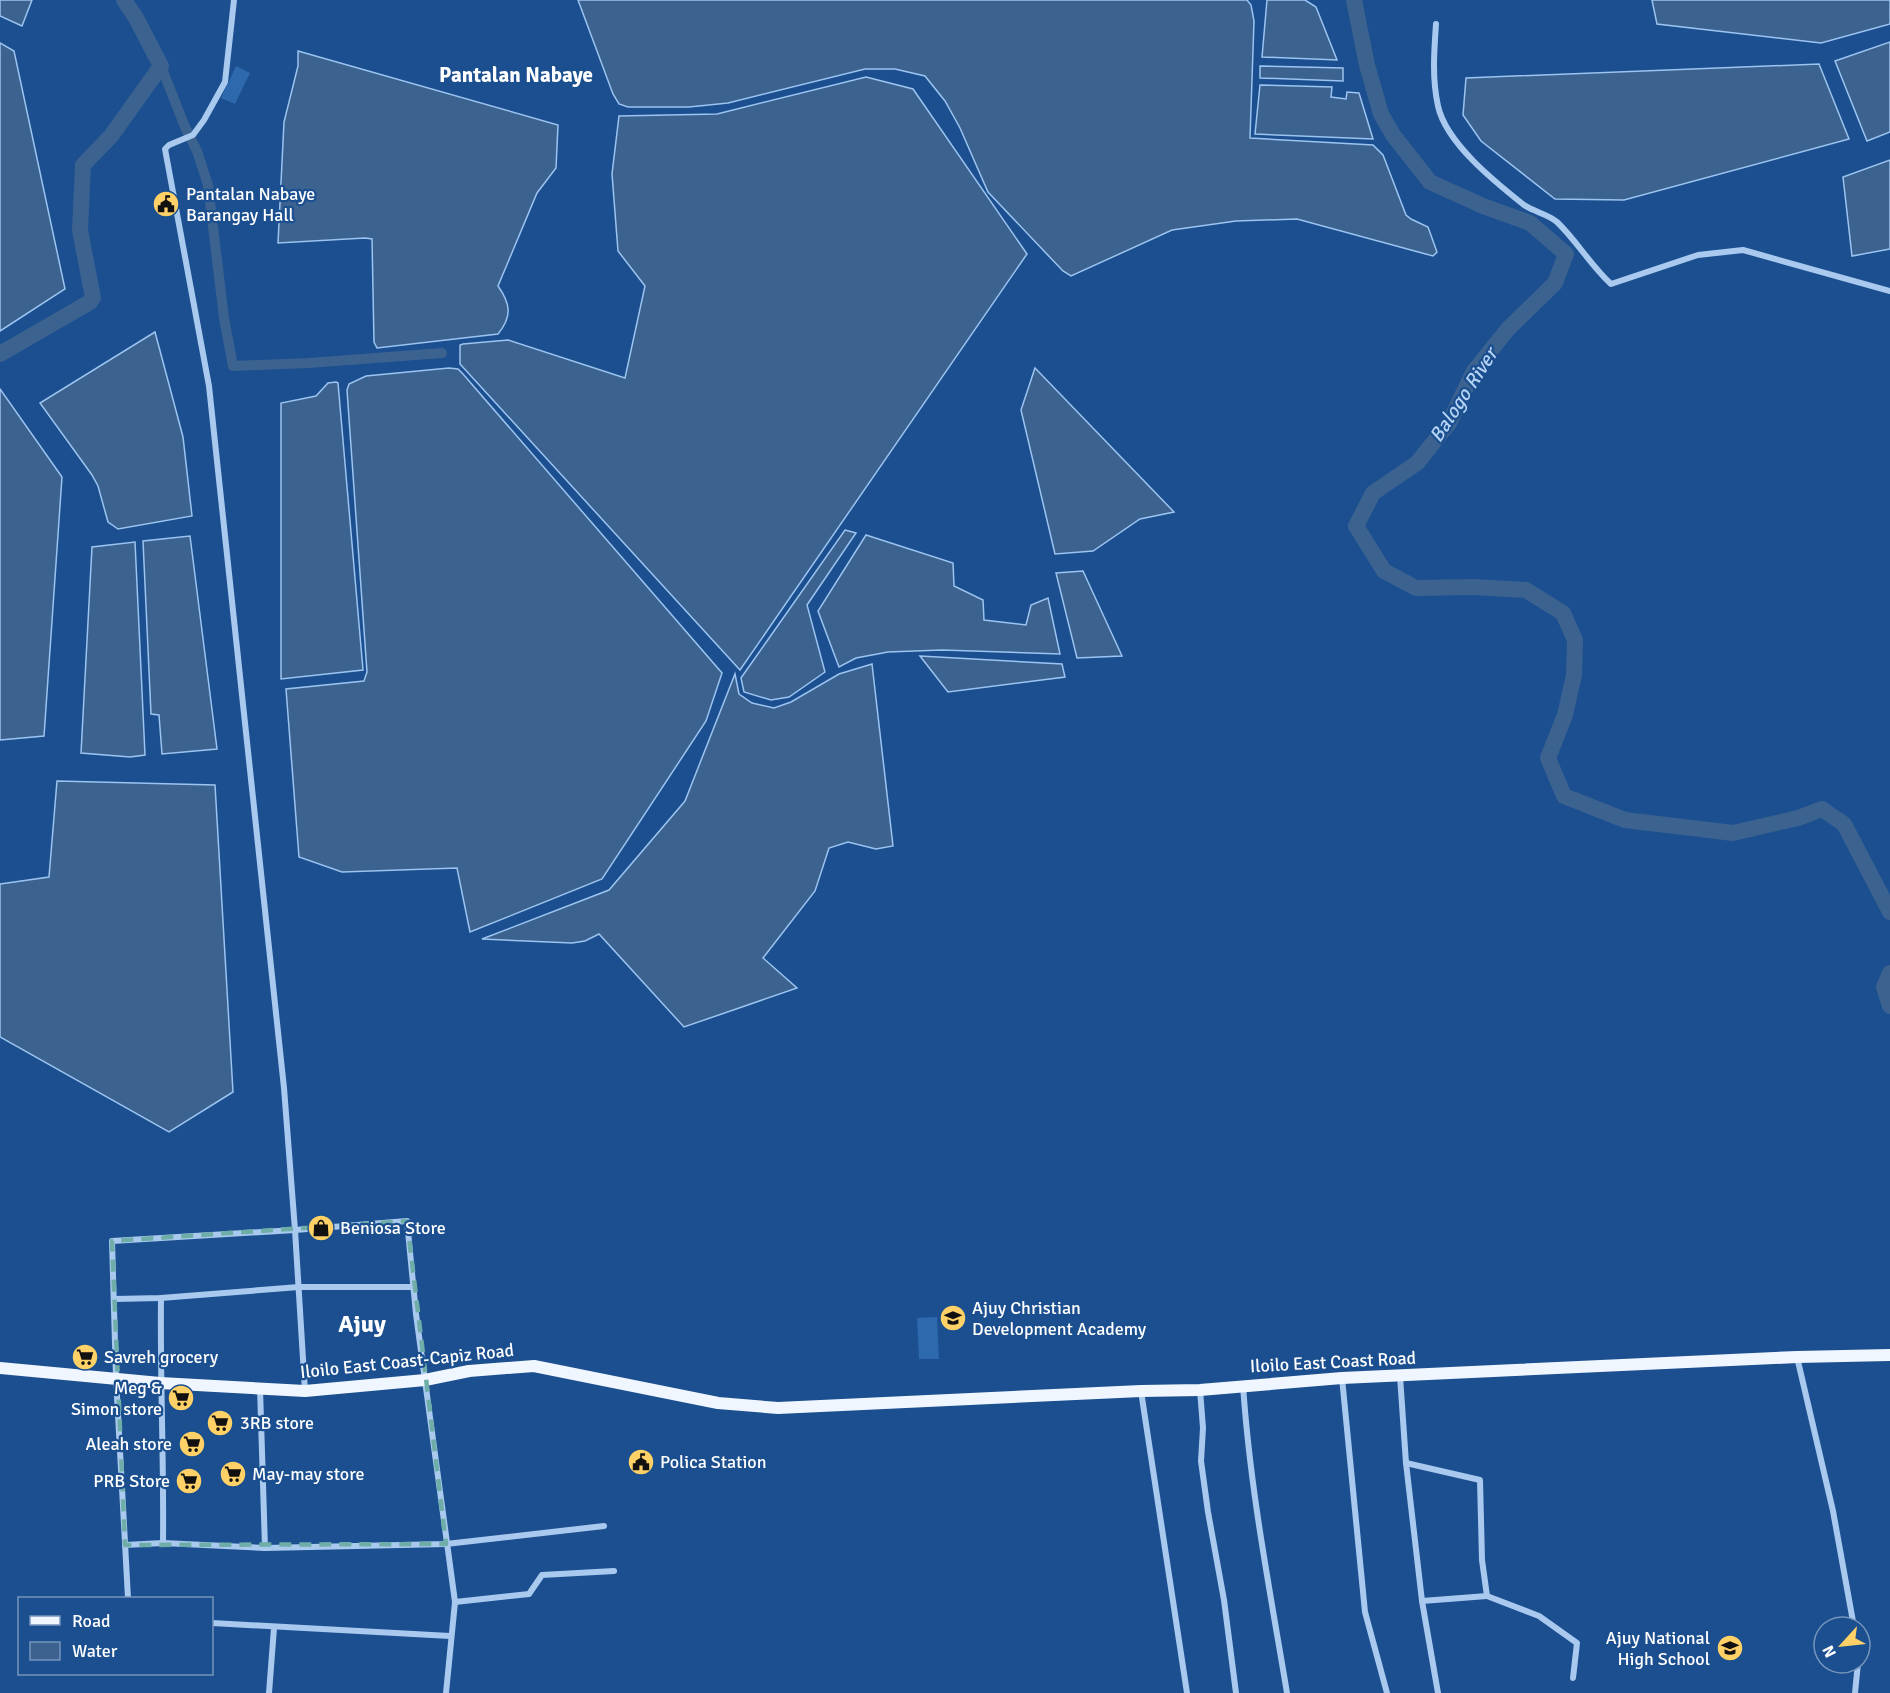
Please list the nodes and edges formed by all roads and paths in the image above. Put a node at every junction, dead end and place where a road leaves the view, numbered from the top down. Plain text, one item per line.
1 (234, 0) edge
2 (1436, 24) dead end
3 (1890, 291) edge
4 (296, 1230) junction
5 (299, 1287) junction
6 (413, 1287) junction
7 (161, 1298) junction
8 (114, 1299) junction
9 (1890, 1355) edge
10 (1797, 1357) junction
11 (0, 1368) edge
12 (1400, 1376) junction
13 (116, 1378) junction
14 (1342, 1378) junction
15 (425, 1380) junction
16 (160, 1383) junction
17 (1243, 1385) junction
18 (260, 1388) junction
19 (1141, 1390) junction
20 (1200, 1390) junction
21 (305, 1391) junction
22 (778, 1408) joint
23 (1406, 1463) junction
24 (604, 1526) dead end
25 (163, 1543) junction
26 (446, 1544) junction
27 (125, 1545) junction
28 (266, 1548) junction
29 (614, 1571) dead end
30 (1487, 1596) junction
31 (128, 1597) edge
32 (1422, 1600) junction
33 (455, 1602) junction
34 (1852, 1615) edge
35 (213, 1623) edge
36 (274, 1628) junction
37 (450, 1636) junction
38 (1857, 1675) edge
39 (1574, 1678) dead end
40 (269, 1693) edge
41 (446, 1693) edge
42 (1187, 1693) edge
43 (1236, 1693) edge
44 (1287, 1693) edge
45 (1387, 1693) edge
46 (1438, 1693) edge
47 (1855, 1693) edge

1 - 4 street
2 - 3 street
4 - 5 street
4 - 6 street
4 - 8 street
5 - 6 street
5 - 7 street
5 - 21 street
6 - 15 street
7 - 8 street
7 - 16 street
8 - 13 street
9 - 10 main road, Iloilo East Coast Road
10 - 12 main road, Iloilo East Coast Road
10 - 34 street
11 - 13 main road, Iloilo East Coast-Capiz Road
12 - 14 main road, Iloilo East Coast Road
12 - 23 street
13 - 16 main road, Iloilo East Coast-Capiz Road
13 - 27 street
14 - 17 main road, Iloilo East Coast Road
14 - 45 street
15 - 21 main road, Iloilo East Coast-Capiz Road
15 - 22 main road, Iloilo East Coast-Capiz Road
15 - 26 street
16 - 18 main road, Iloilo East Coast-Capiz Road
16 - 25 street
17 - 20 main road, Iloilo East Coast Road
17 - 44 street
18 - 21 main road, Iloilo East Coast-Capiz Road
18 - 28 street
19 - 20 main road, Iloilo East Coast Road
19 - 22 main road, Iloilo East Coast Road
19 - 42 street
20 - 43 street
23 - 30 street
23 - 32 street
24 - 26 street
25 - 27 street
25 - 28 street
26 - 28 street
26 - 33 street
27 - 31 street
29 - 33 street
30 - 32 street
30 - 39 street
32 - 46 street
33 - 37 street
35 - 36 street
36 - 37 street
36 - 40 street
37 - 41 street
38 - 47 street

